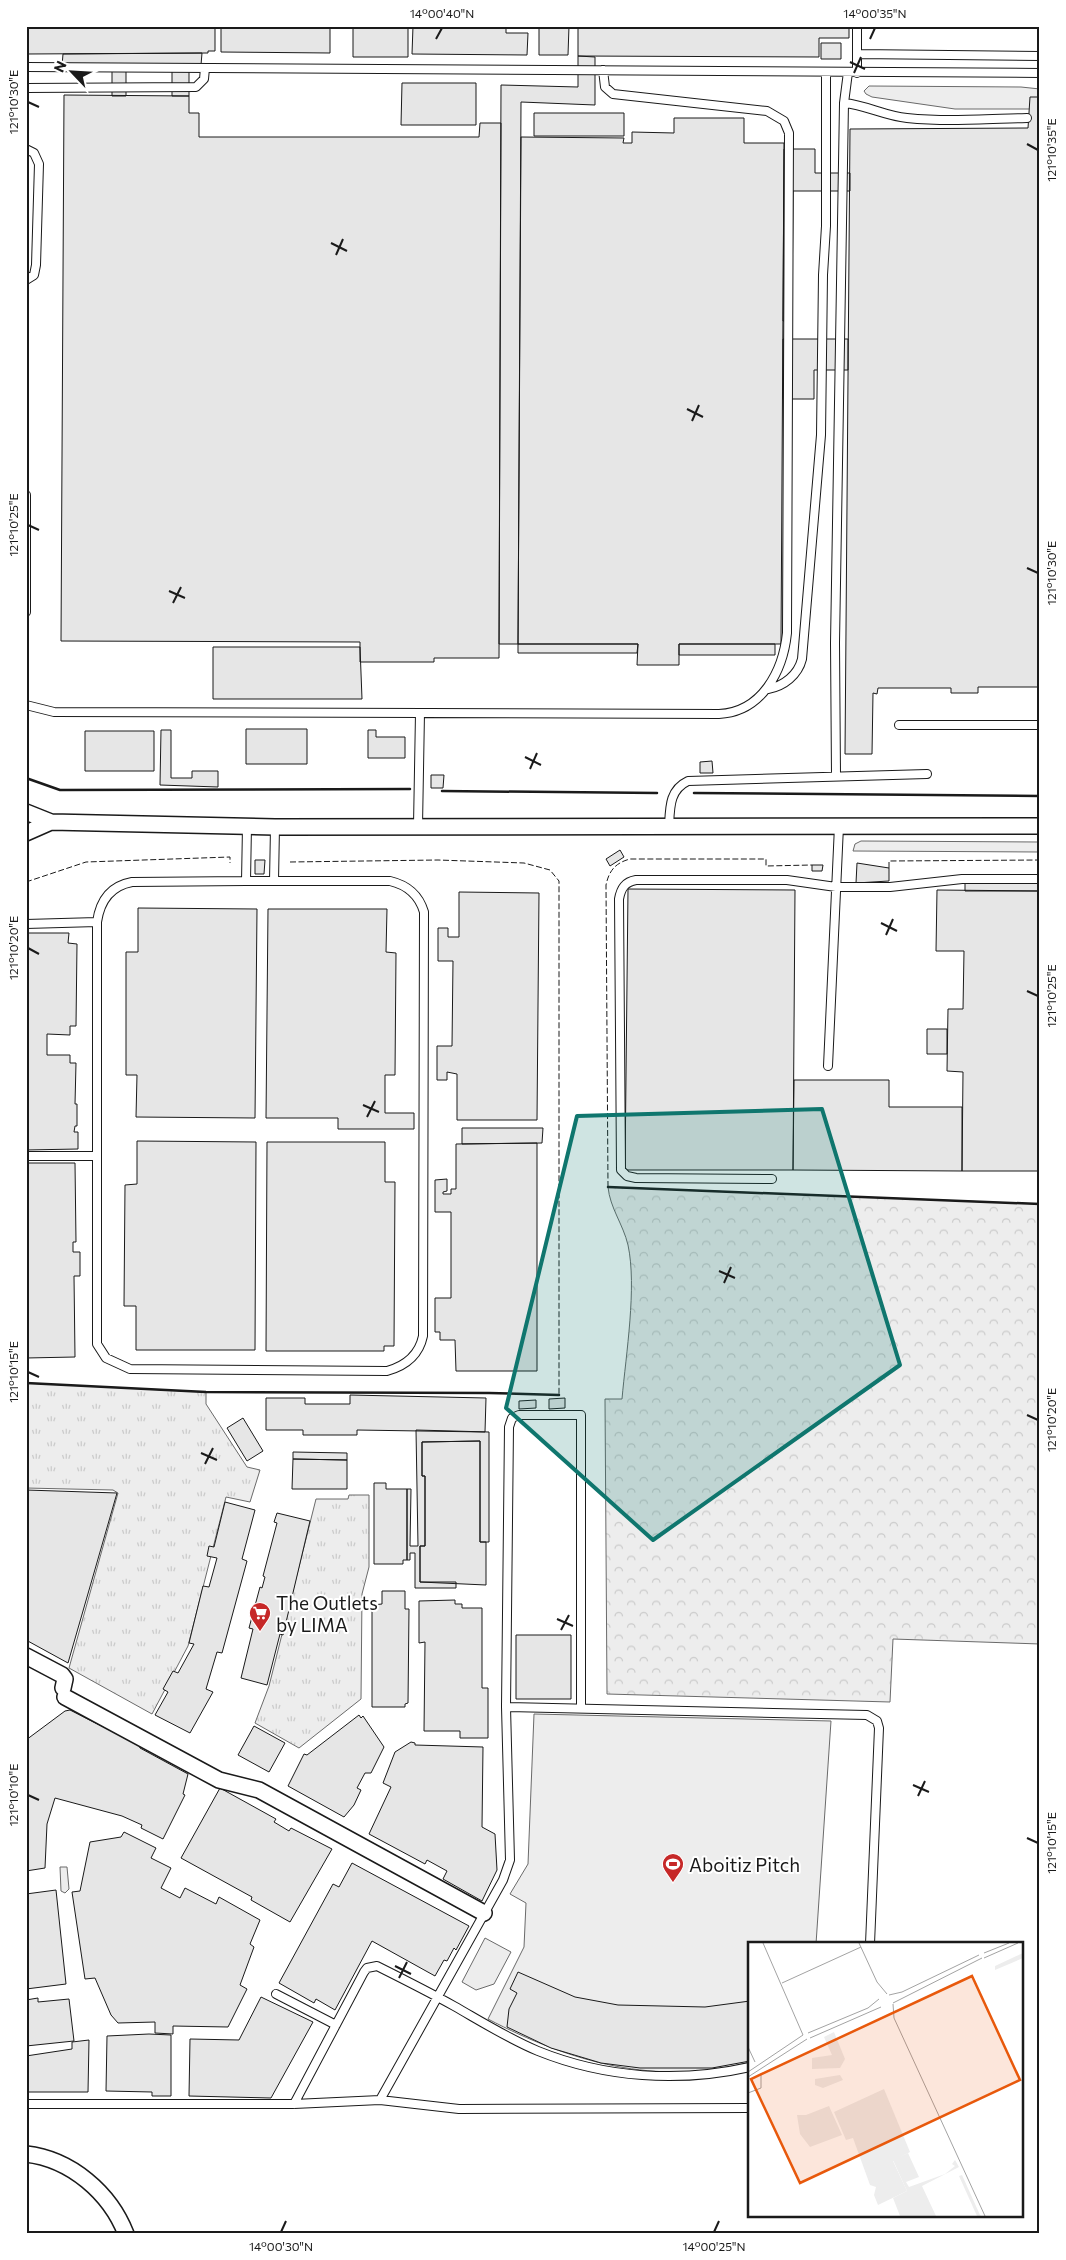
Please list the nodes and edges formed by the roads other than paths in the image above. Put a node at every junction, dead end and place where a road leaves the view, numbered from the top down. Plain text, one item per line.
1 (857, 26) edge
2 (857, 54) junction
3 (1040, 56) edge
4 (26, 67) edge
5 (205, 68) junction
6 (603, 70) junction
7 (848, 72) junction
8 (857, 72) junction
9 (826, 73) junction
10 (1040, 73) edge
11 (26, 88) edge
12 (844, 103) junction
13 (1027, 118) dead end
14 (26, 149) edge
15 (26, 280) edge
16 (26, 496) edge
17 (26, 612) edge
18 (768, 689) junction
19 (26, 705) edge
20 (420, 712) junction
21 (900, 725) dead end
22 (1040, 725) edge
23 (927, 774) dead end
24 (836, 775) junction
25 (26, 812) edge
26 (50, 822) junction
27 (247, 826) junction
28 (418, 826) junction
29 (839, 826) junction
30 (1040, 826) edge
31 (275, 827) junction
32 (669, 827) junction
33 (26, 833) edge
34 (1040, 879) edge
35 (246, 881) junction
36 (274, 881) junction
37 (836, 887) junction
38 (97, 922) junction
39 (26, 924) edge
40 (828, 1066) dead end
41 (26, 1156) edge
42 (97, 1156) junction
43 (772, 1179) dead end
44 (26, 1656) edge
45 (506, 1707) junction
46 (581, 1708) junction
47 (484, 1913) junction
48 (870, 1942) edge
49 (276, 1994) dead end
50 (437, 1996) junction
51 (336, 2025) junction
52 (748, 2067) edge
53 (380, 2100) junction
54 (26, 2104) edge
55 (294, 2104) junction
56 (748, 2108) edge
57 (26, 2154) edge
58 (126, 2234) edge

1 - 2 lane
2 - 3 lane
2 - 8 lane
4 - 5 lane
5 - 6 lane
5 - 11 lane
6 - 9 lane
6 - 18 lane
7 - 8 lane
7 - 9 lane
7 - 12 lane
8 - 10 lane
9 - 18 lane
12 - 13 lane
12 - 24 lane
14 - 15 lane
16 - 17 lane
18 - 20 lane
19 - 20 lane
20 - 28 lane
21 - 22 lane
23 - 24 lane
24 - 32 lane
25 - 26 street
26 - 27 street
26 - 33 street
27 - 31 street
27 - 35 lane
28 - 31 street
28 - 32 street
29 - 30 street
29 - 32 street
29 - 37 lane
31 - 36 lane
34 - 37 lane
35 - 36 lane
35 - 38 lane
36 - 42 lane
37 - 40 lane
37 - 43 lane
38 - 39 lane
38 - 42 lane
41 - 42 lane
44 - 47 street
45 - 46 lane
45 - 46 lane
45 - 47 lane
46 - 48 lane
47 - 50 lane
49 - 51 lane
50 - 51 lane
50 - 52 lane
50 - 53 lane
51 - 55 lane
53 - 55 lane
53 - 56 lane
54 - 55 lane
57 - 58 street

